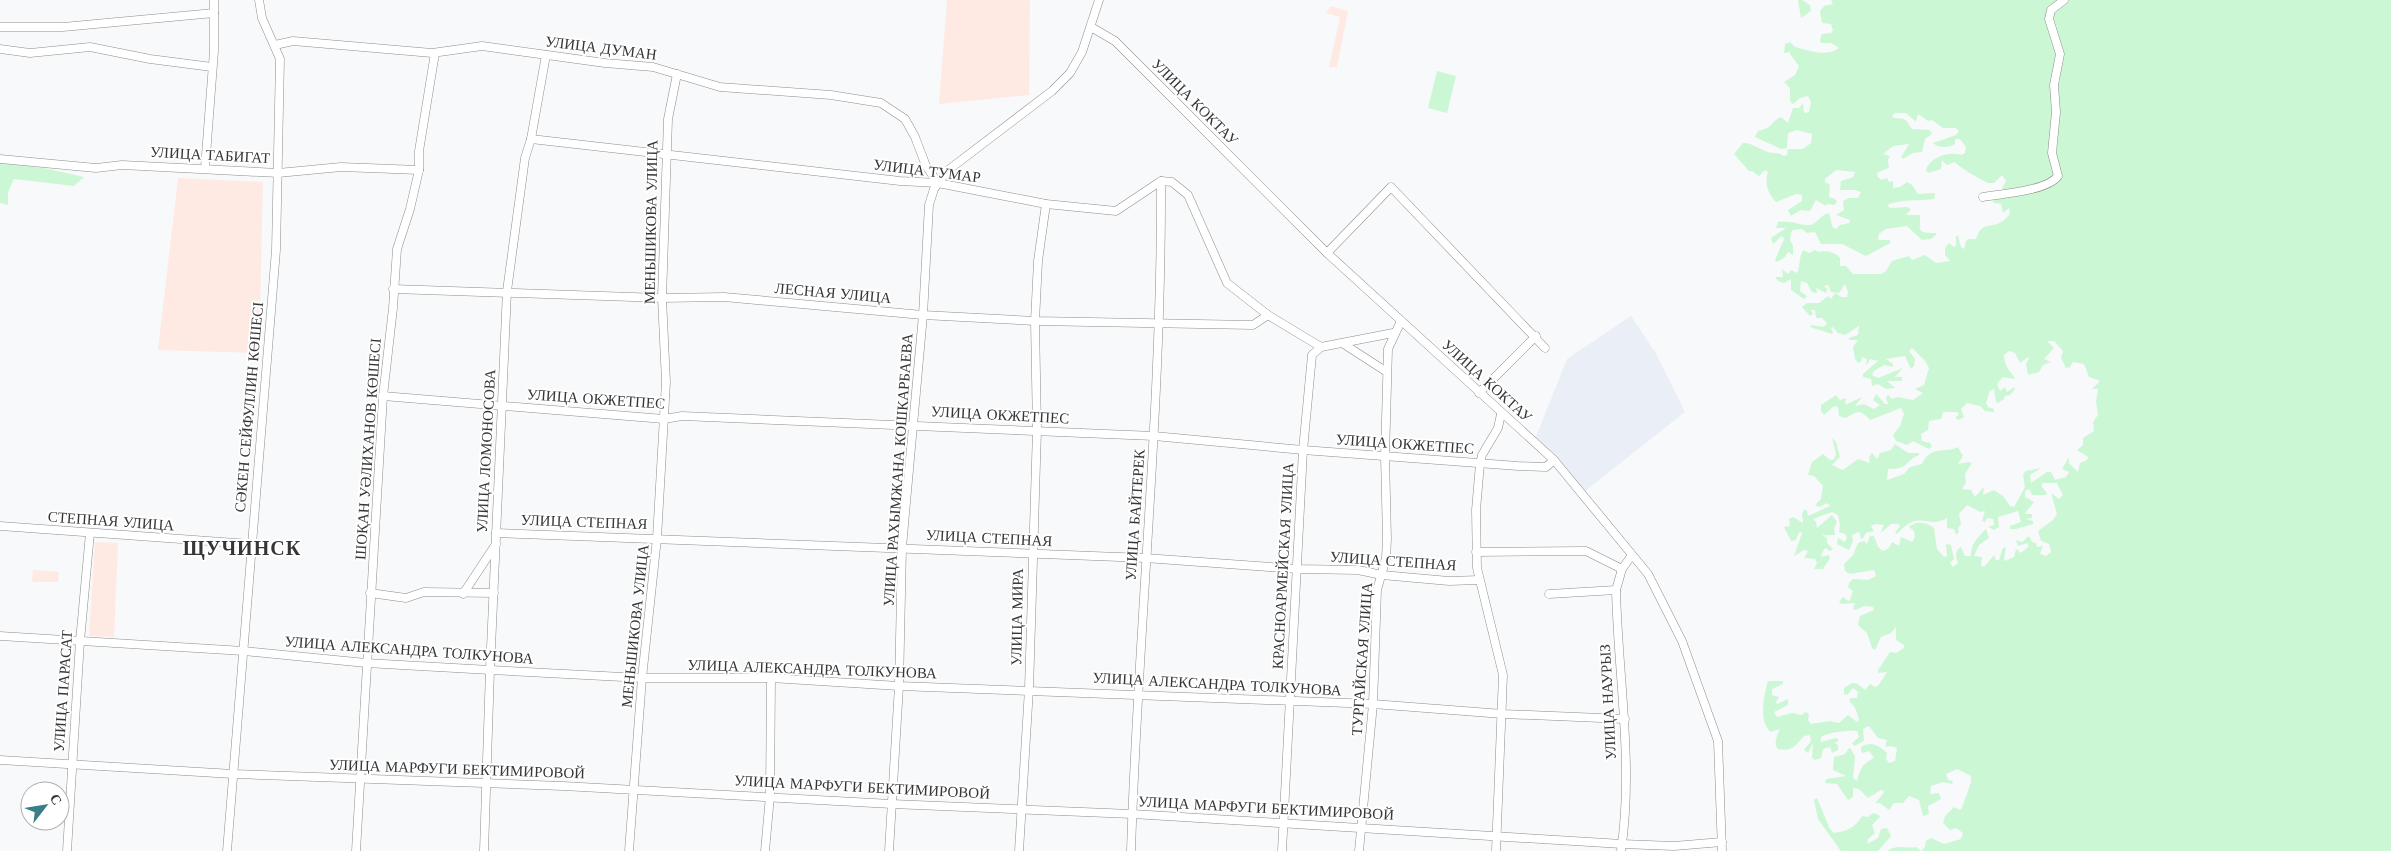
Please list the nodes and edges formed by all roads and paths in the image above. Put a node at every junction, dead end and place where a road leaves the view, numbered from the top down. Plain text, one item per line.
1 (214, 0) edge
2 (259, 0) edge
3 (1100, 0) edge
4 (2064, 0) edge
5 (214, 13) junction
6 (0, 27) edge
7 (1091, 27) junction
8 (275, 45) junction
9 (0, 49) edge
10 (435, 53) junction
11 (546, 55) junction
12 (212, 67) junction
13 (677, 74) junction
14 (531, 140) junction
15 (666, 154) junction
16 (0, 159) edge
17 (205, 168) junction
18 (419, 170) junction
19 (278, 173) junction
20 (1161, 181) junction
21 (938, 183) junction
22 (1983, 196) dead end
23 (1046, 204) junction
24 (1327, 253) junction
25 (393, 289) junction
26 (507, 291) junction
27 (662, 298) junction
28 (923, 315) junction
29 (1268, 315) junction
30 (1400, 321) junction
31 (1035, 322) junction
32 (1159, 322) junction
33 (1394, 333) junction
34 (1536, 336) junction
35 (1342, 343) junction
36 (1321, 348) junction
37 (1545, 348) dead end
38 (1387, 372) junction
39 (1479, 392) junction
40 (383, 396) junction
41 (503, 406) junction
42 (1501, 414) junction
43 (664, 419) junction
44 (913, 425) junction
45 (1037, 430) junction
46 (1154, 436) junction
47 (1303, 450) junction
48 (1385, 456) junction
49 (1554, 460) junction
50 (1480, 464) junction
51 (0, 526) edge
52 (90, 533) junction
53 (496, 533) junction
54 (657, 538) junction
55 (250, 544) junction
56 (496, 544) junction
57 (902, 547) junction
58 (1476, 552) junction
59 (1032, 555) junction
60 (1632, 555) junction
61 (1145, 558) junction
62 (1298, 569) junction
63 (1622, 569) junction
64 (1382, 575) junction
65 (1479, 580) junction
66 (1616, 590) junction
67 (370, 593) junction
68 (494, 593) junction
69 (464, 594) junction
70 (1549, 594) dead end
71 (0, 636) edge
72 (80, 640) junction
73 (244, 651) junction
74 (366, 663) junction
75 (490, 670) junction
76 (642, 678) junction
77 (771, 678) junction
78 (899, 686) junction
79 (1029, 689) junction
80 (1138, 694) junction
81 (1290, 701) junction
82 (1373, 704) junction
83 (1503, 714) junction
84 (1625, 718) junction
85 (0, 760) edge
86 (72, 764) junction
87 (233, 774) junction
88 (359, 778) junction
89 (487, 783) junction
90 (635, 790) junction
91 (770, 796) junction
92 (892, 804) junction
93 (1022, 809) junction
94 (1132, 814) junction
95 (1284, 824) junction
96 (1360, 828) junction
97 (1497, 835) junction
98 (1722, 842) junction
99 (1621, 847) edge
100 (68, 851) edge
101 (226, 851) edge
102 (356, 851) edge
103 (484, 851) edge
104 (629, 851) edge
105 (765, 851) edge
106 (889, 851) edge
107 (1019, 851) edge
108 (1131, 851) edge
109 (1282, 851) edge
110 (1359, 851) edge
111 (1496, 851) edge
112 (1722, 851) edge

1 - 5 street
2 - 8 street, СӘКЕН СЕЙФУЛЛИН КӨШЕСІ
3 - 7 street
4 - 22 street
5 - 6 street
5 - 12 street
7 - 21 street
7 - 24 street, УЛИЦА КОКТАУ
8 - 10 street, УЛИЦА ДУМАН
8 - 19 street, СӘКЕН СЕЙФУЛЛИН КӨШЕСІ
9 - 12 street
10 - 11 street, УЛИЦА ДУМАН
10 - 18 street, ШОҚАН УӘЛИХАНОВ КӨШЕСІ
11 - 13 street, УЛИЦА ДУМАН
11 - 14 street, УЛИЦА ЛОМОНОСОВА
12 - 17 street
13 - 15 street, МЕНЬШИКОВА УЛИЦА
13 - 21 street, УЛИЦА ДУМАН
14 - 15 street, УЛИЦА ТУМАР
14 - 26 street, УЛИЦА ЛОМОНОСОВА
15 - 21 street, УЛИЦА ТУМАР
15 - 27 street, МЕНЬШИКОВА УЛИЦА
16 - 17 street, УЛИЦА ТАБИГАТ
17 - 19 street, УЛИЦА ТАБИГАТ
18 - 19 street, УЛИЦА ТАБИГАТ
18 - 25 street, ШОҚАН УӘЛИХАНОВ КӨШЕСІ
19 - 55 street, СӘКЕН СЕЙФУЛЛИН КӨШЕСІ
20 - 23 street, УЛИЦА ТУМАР
20 - 29 street
20 - 32 street, УЛИЦА БАЙТЕРЕК
21 - 23 street, УЛИЦА ТУМАР
21 - 28 street, УЛИЦА РАХЫМЖАНА КОШКАРБАЕВА
23 - 31 street, УЛИЦА МИРА
24 - 30 street, УЛИЦА КОКТАУ
24 - 34 street
25 - 26 street, ЛЕСНАЯ УЛИЦА
25 - 40 street, ШОҚАН УӘЛИХАНОВ КӨШЕСІ
26 - 27 street, ЛЕСНАЯ УЛИЦА
26 - 41 street, УЛИЦА ЛОМОНОСОВА
27 - 28 street, ЛЕСНАЯ УЛИЦА
27 - 43 street, МЕНЬШИКОВА УЛИЦА
28 - 31 street, ЛЕСНАЯ УЛИЦА
28 - 44 street, УЛИЦА РАХЫМЖАНА КОШКАРБАЕВА
29 - 32 street, ЛЕСНАЯ УЛИЦА
29 - 36 street
30 - 33 street, ТУРГАЙСКАЯ УЛИЦА
30 - 39 street, УЛИЦА КОКТАУ
31 - 32 street, ЛЕСНАЯ УЛИЦА
31 - 45 street, УЛИЦА МИРА
32 - 46 street, УЛИЦА БАЙТЕРЕК
33 - 35 street
33 - 38 street, ТУРГАЙСКАЯ УЛИЦА
34 - 37 street
34 - 39 street
35 - 36 street
35 - 38 street
36 - 47 street, КРАСНОАРМЕЙСКАЯ УЛИЦА
38 - 48 street, ТУРГАЙСКАЯ УЛИЦА
39 - 42 street, УЛИЦА КОКТАУ
40 - 41 street, УЛИЦА ОКЖЕТПЕС
40 - 67 street, ШОҚАН УӘЛИХАНОВ КӨШЕСІ
41 - 43 street, УЛИЦА ОКЖЕТПЕС
41 - 53 street, УЛИЦА ЛОМОНОСОВА
42 - 49 street, УЛИЦА КОКТАУ
42 - 50 street
43 - 44 street, УЛИЦА ОКЖЕТПЕС
43 - 54 street, МЕНЬШИКОВА УЛИЦА
44 - 45 street, УЛИЦА ОКЖЕТПЕС
44 - 57 street, УЛИЦА РАХЫМЖАНА КОШКАРБАЕВА
45 - 46 street, УЛИЦА ОКЖЕТПЕС
45 - 59 street, УЛИЦА МИРА
46 - 47 street, УЛИЦА ОКЖЕТПЕС
46 - 61 street, УЛИЦА БАЙТЕРЕК
47 - 48 street, УЛИЦА ОКЖЕТПЕС
47 - 62 street, КРАСНОАРМЕЙСКАЯ УЛИЦА
48 - 50 street, УЛИЦА ОКЖЕТПЕС
48 - 64 street, ТУРГАЙСКАЯ УЛИЦА
49 - 50 street, УЛИЦА ОКЖЕТПЕС
49 - 60 street, УЛИЦА КОКТАУ
50 - 58 street
51 - 52 street, СТЕПНАЯ УЛИЦА
52 - 55 street, СТЕПНАЯ УЛИЦА
52 - 72 street, УЛИЦА ПАРАСАТ
53 - 54 street, УЛИЦА СТЕПНАЯ
53 - 56 street, УЛИЦА ЛОМОНОСОВА
54 - 57 street, УЛИЦА СТЕПНАЯ
54 - 76 street, МЕНЬШИКОВА УЛИЦА
55 - 73 street, СӘКЕН СЕЙФУЛЛИН КӨШЕСІ
56 - 68 street, УЛИЦА ЛОМОНОСОВА
56 - 69 street
57 - 59 street, УЛИЦА СТЕПНАЯ
57 - 78 street, УЛИЦА РАХЫМЖАНА КОШКАРБАЕВА
58 - 63 street
58 - 65 street
59 - 61 street, УЛИЦА СТЕПНАЯ
59 - 79 street, УЛИЦА МИРА
60 - 63 street, УЛИЦА НАУРЫЗ
60 - 98 street, УЛИЦА КОКТАУ
61 - 62 street, УЛИЦА СТЕПНАЯ
61 - 80 street, УЛИЦА БАЙТЕРЕК
62 - 64 street, УЛИЦА СТЕПНАЯ
62 - 81 street, КРАСНОАРМЕЙСКАЯ УЛИЦА
63 - 66 street, УЛИЦА НАУРЫЗ
64 - 65 street, УЛИЦА СТЕПНАЯ
64 - 82 street, ТУРГАЙСКАЯ УЛИЦА
65 - 83 street
66 - 70 street
66 - 84 street, УЛИЦА НАУРЫЗ
67 - 69 street
67 - 74 street, ШОҚАН УӘЛИХАНОВ КӨШЕСІ
68 - 69 street
68 - 75 street, УЛИЦА ЛОМОНОСОВА
71 - 72 street, УЛИЦА АЛЕКСАНДРА ТОЛКУНОВА
72 - 73 street, УЛИЦА АЛЕКСАНДРА ТОЛКУНОВА
72 - 86 street, УЛИЦА ПАРАСАТ
73 - 74 street, УЛИЦА АЛЕКСАНДРА ТОЛКУНОВА
73 - 87 street, СӘКЕН СЕЙФУЛЛИН КӨШЕСІ
74 - 75 street, УЛИЦА АЛЕКСАНДРА ТОЛКУНОВА
74 - 88 street, ШОҚАН УӘЛИХАНОВ КӨШЕСІ
75 - 76 street, УЛИЦА АЛЕКСАНДРА ТОЛКУНОВА
75 - 89 street, УЛИЦА ЛОМОНОСОВА
76 - 77 street, УЛИЦА АЛЕКСАНДРА ТОЛКУНОВА
76 - 90 street, МЕНЬШИКОВА УЛИЦА
77 - 78 street, УЛИЦА АЛЕКСАНДРА ТОЛКУНОВА
77 - 91 street
78 - 79 street, УЛИЦА АЛЕКСАНДРА ТОЛКУНОВА
78 - 92 street, УЛИЦА РАХЫМЖАНА КОШКАРБАЕВА
79 - 80 street, УЛИЦА АЛЕКСАНДРА ТОЛКУНОВА
79 - 93 street, УЛИЦА МИРА
80 - 81 street, УЛИЦА АЛЕКСАНДРА ТОЛКУНОВА
80 - 94 street, УЛИЦА БАЙТЕРЕК
81 - 82 street, УЛИЦА АЛЕКСАНДРА ТОЛКУНОВА
81 - 95 street, КРАСНОАРМЕЙСКАЯ УЛИЦА
82 - 83 street, УЛИЦА АЛЕКСАНДРА ТОЛКУНОВА
82 - 96 street, ТУРГАЙСКАЯ УЛИЦА
83 - 84 street, УЛИЦА АЛЕКСАНДРА ТОЛКУНОВА
83 - 97 street
84 - 99 street, УЛИЦА НАУРЫЗ
85 - 86 street, УЛИЦА МАРФУГИ БЕКТИМИРОВОЙ
86 - 87 street, УЛИЦА МАРФУГИ БЕКТИМИРОВОЙ
86 - 100 street, УЛИЦА ПАРАСАТ
87 - 88 street, УЛИЦА МАРФУГИ БЕКТИМИРОВОЙ
87 - 101 street, СӘКЕН СЕЙФУЛЛИН КӨШЕСІ
88 - 89 street, УЛИЦА МАРФУГИ БЕКТИМИРОВОЙ
88 - 102 street, ШОҚАН УӘЛИХАНОВ КӨШЕСІ
89 - 90 street, УЛИЦА МАРФУГИ БЕКТИМИРОВОЙ
89 - 103 street, УЛИЦА ЛОМОНОСОВА
90 - 91 street, УЛИЦА МАРФУГИ БЕКТИМИРОВОЙ
90 - 104 street, МЕНЬШИКОВА УЛИЦА
91 - 92 street, УЛИЦА МАРФУГИ БЕКТИМИРОВОЙ
91 - 105 street
92 - 93 street, УЛИЦА МАРФУГИ БЕКТИМИРОВОЙ
92 - 106 street, УЛИЦА РАХЫМЖАНА КОШКАРБАЕВА
93 - 94 street, УЛИЦА МАРФУГИ БЕКТИМИРОВОЙ
93 - 107 street, УЛИЦА МИРА
94 - 95 street, УЛИЦА МАРФУГИ БЕКТИМИРОВОЙ
94 - 108 street, УЛИЦА БАЙТЕРЕК
95 - 96 street, УЛИЦА МАРФУГИ БЕКТИМИРОВОЙ
95 - 109 street, КРАСНОАРМЕЙСКАЯ УЛИЦА
96 - 97 street, УЛИЦА МАРФУГИ БЕКТИМИРОВОЙ
96 - 110 street, ТУРГАЙСКАЯ УЛИЦА
97 - 99 street, УЛИЦА МАРФУГИ БЕКТИМИРОВОЙ
97 - 111 street
98 - 99 street, УЛИЦА МАРФУГИ БЕКТИМИРОВОЙ
98 - 112 street, УЛИЦА КОКТАУ

